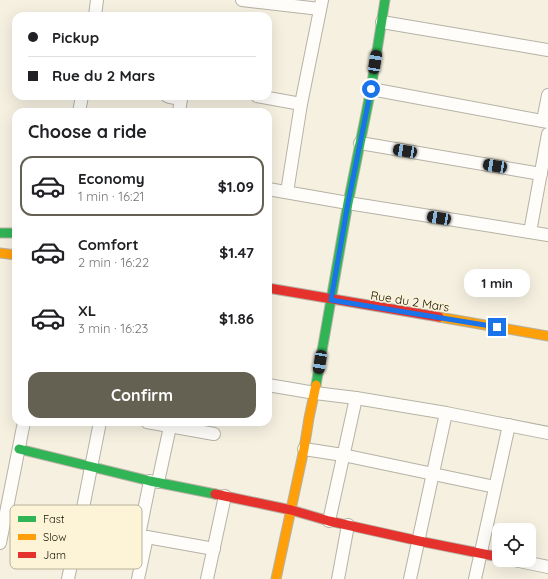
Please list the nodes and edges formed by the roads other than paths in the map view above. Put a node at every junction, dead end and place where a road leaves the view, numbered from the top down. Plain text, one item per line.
1 (97, 0) edge
2 (242, 0) edge
3 (385, 0) edge
4 (321, 4) edge
5 (96, 12) edge
6 (382, 22) junction
7 (548, 50) edge
8 (371, 89) junction
9 (548, 94) edge
10 (272, 99) edge
11 (302, 104) junction
12 (546, 121) edge
13 (548, 134) edge
14 (360, 143) junction
15 (540, 174) junction
16 (272, 190) edge
17 (287, 192) junction
18 (348, 203) junction
19 (0, 232) edge
20 (530, 232) junction
21 (12, 233) edge
22 (548, 235) edge
23 (0, 253) edge
24 (12, 254) edge
25 (272, 289) edge
26 (331, 300) junction
27 (548, 336) edge
28 (272, 386) edge
29 (315, 393) junction
30 (356, 398) junction
31 (446, 413) junction
32 (509, 425) junction
33 (23, 426) edge
34 (99, 426) edge
35 (170, 426) edge
36 (180, 426) edge
37 (548, 433) edge
38 (214, 434) dead end
39 (19, 449) junction
40 (304, 449) junction
41 (343, 455) junction
42 (92, 467) junction
43 (433, 474) junction
44 (154, 482) junction
45 (495, 487) junction
46 (225, 496) junction
47 (84, 505) edge
48 (291, 510) junction
49 (329, 521) junction
50 (348, 525) junction
51 (143, 536) junction
52 (419, 541) junction
53 (0, 543) edge
54 (142, 545) edge
55 (214, 549) junction
56 (481, 553) junction
57 (492, 555) edge
58 (536, 565) edge
59 (548, 567) edge
60 (70, 569) edge
61 (139, 569) edge
62 (68, 579) edge
63 (138, 579) edge
64 (207, 579) edge
65 (276, 579) edge
66 (338, 579) edge
67 (410, 579) edge
68 (476, 579) edge

1 - 5 street
2 - 4 street
3 - 6 street
4 - 11 street
6 - 7 street
6 - 8 street
8 - 12 street
8 - 14 street
9 - 12 street
10 - 11 street
11 - 17 street
13 - 15 street
14 - 15 street
14 - 18 street
15 - 20 street
16 - 17 street
17 - 18 street
18 - 20 street
18 - 26 street
19 - 21 street
20 - 22 street
23 - 24 street
25 - 26 street, Rue du 2 Mars
26 - 27 street, Rue du 2 Mars
26 - 29 street
28 - 29 street
29 - 30 street
29 - 40 street
30 - 31 street
30 - 41 street
31 - 32 street
31 - 43 street
32 - 37 street
32 - 45 street
33 - 39 street
34 - 42 street
35 - 44 street
36 - 38 street
39 - 42 street
39 - 53 street
40 - 41 street
40 - 48 street
41 - 43 street
41 - 49 street
42 - 44 street
42 - 47 street
43 - 45 street
43 - 52 street
44 - 46 street
44 - 51 street
45 - 56 street
46 - 48 street
46 - 55 street
48 - 49 street
48 - 65 street
49 - 50 street
50 - 52 street
50 - 66 street
51 - 54 street
51 - 55 street
52 - 56 street
52 - 67 street
55 - 64 street
56 - 57 street
56 - 68 street
58 - 59 street
60 - 62 street
61 - 63 street

